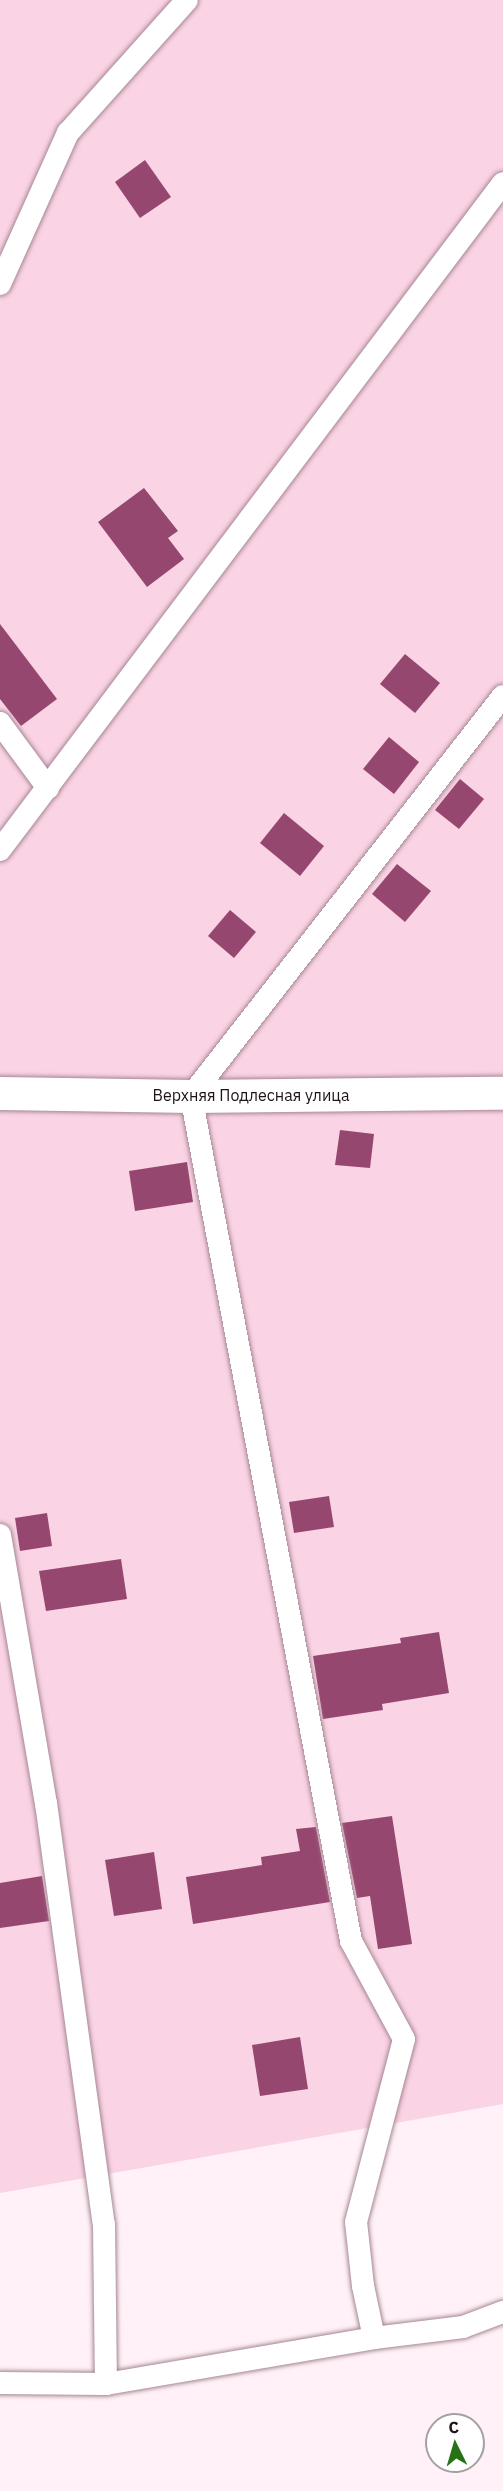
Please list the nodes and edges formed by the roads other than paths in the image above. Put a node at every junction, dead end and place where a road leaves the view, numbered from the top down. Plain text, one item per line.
1 (187, 0) edge
2 (503, 183) edge
3 (0, 284) edge
4 (503, 696) edge
5 (0, 723) edge
6 (48, 788) junction
7 (0, 850) edge
8 (503, 1093) edge
9 (0, 1094) edge
10 (191, 1096) junction
11 (0, 1535) edge
12 (503, 2312) edge
13 (374, 2338) junction
14 (0, 2383) edge
15 (106, 2384) junction

1 - 3 lane
2 - 6 lane
4 - 10 lane
5 - 6 lane
6 - 7 lane
8 - 10 street, Верхняя Подлесная улица
9 - 10 street, Верхняя Подлесная улица
10 - 13 lane
11 - 15 lane
12 - 13 lane
13 - 15 lane
14 - 15 lane

